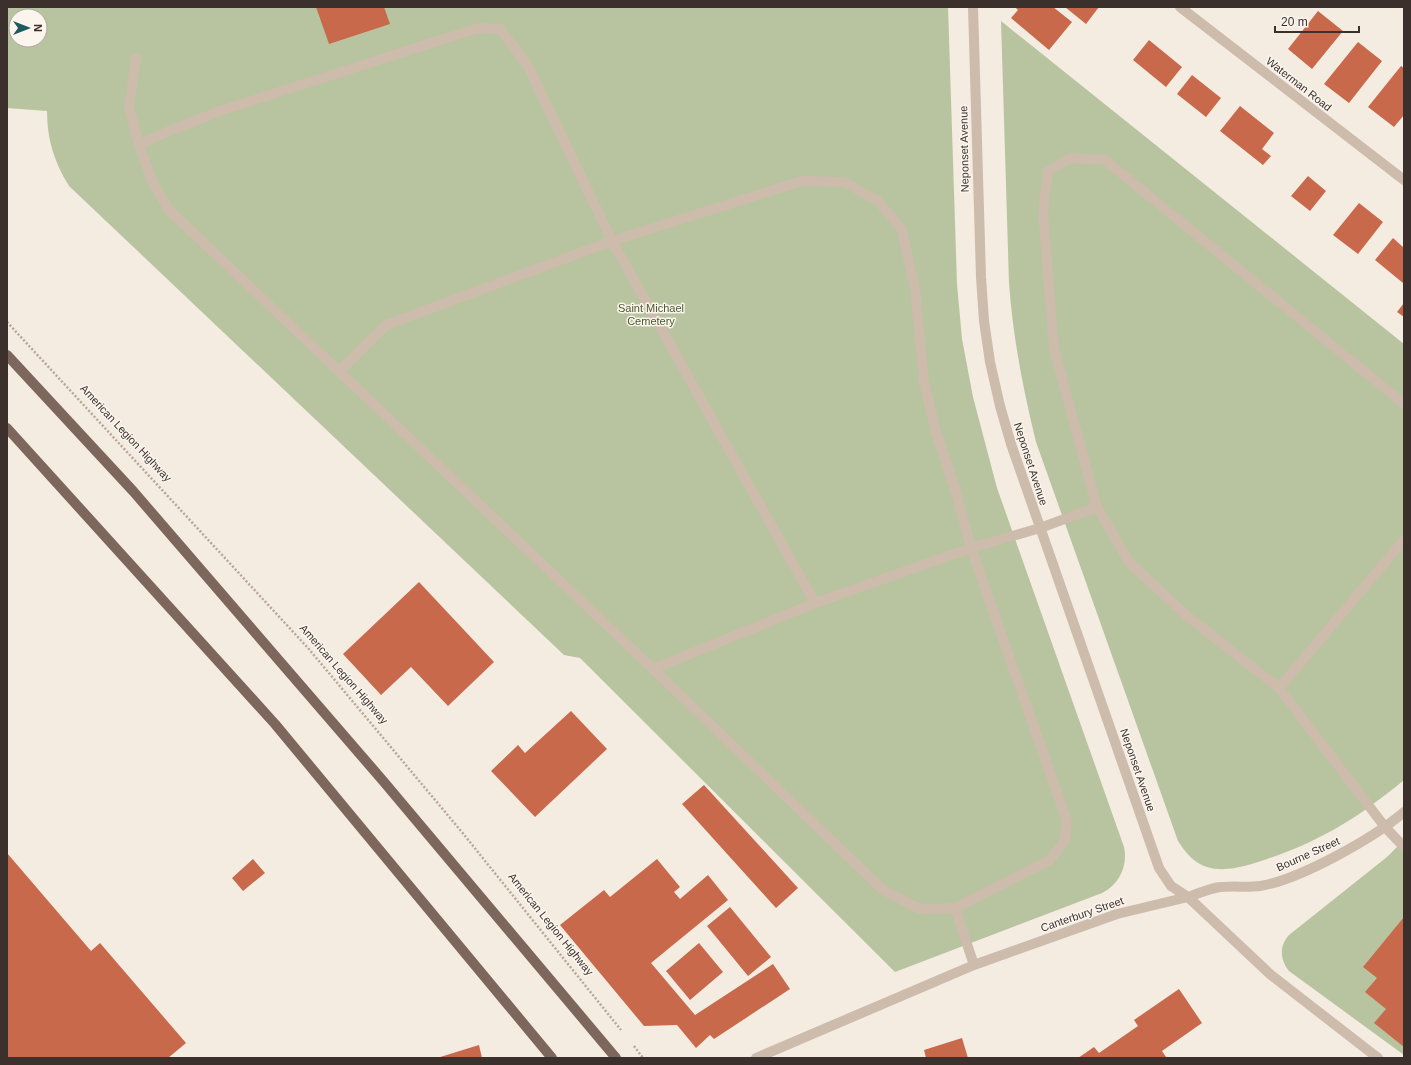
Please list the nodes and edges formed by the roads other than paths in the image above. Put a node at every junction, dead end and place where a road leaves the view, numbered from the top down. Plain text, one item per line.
1 (973, 7) edge
2 (1180, 7) edge
3 (136, 58) dead end
4 (139, 145) junction
5 (1404, 180) edge
6 (612, 241) junction
7 (7, 355) edge
8 (338, 372) junction
9 (1404, 404) edge
10 (7, 428) edge
11 (1097, 507) junction
12 (1040, 528) junction
13 (1404, 540) edge
14 (971, 548) junction
15 (815, 603) junction
16 (653, 669) junction
17 (1279, 688) junction
18 (1404, 812) edge
19 (1385, 827) junction
20 (1404, 847) edge
21 (1188, 897) junction
22 (955, 908) junction
23 (974, 965) junction
24 (552, 1058) edge
25 (616, 1058) edge
26 (756, 1058) edge
27 (1378, 1058) edge

1 - 12 street, Neponset Avenue
2 - 5 street, Waterman Road
3 - 4 street
4 - 6 street
4 - 8 street
6 - 8 street
6 - 14 street
6 - 15 street
7 - 25 main road
8 - 16 street
9 - 11 street
10 - 24 main road
11 - 12 street
11 - 17 street
12 - 14 street
12 - 21 street, Neponset Avenue
13 - 17 street
14 - 15 street
14 - 22 street
15 - 16 street
16 - 22 street
17 - 19 street
18 - 19 street, Bourne Street
19 - 20 street
19 - 21 street, Bourne Street
21 - 23 street, Canterbury Street
21 - 27 street
22 - 23 street
23 - 26 street, Canterbury Street

